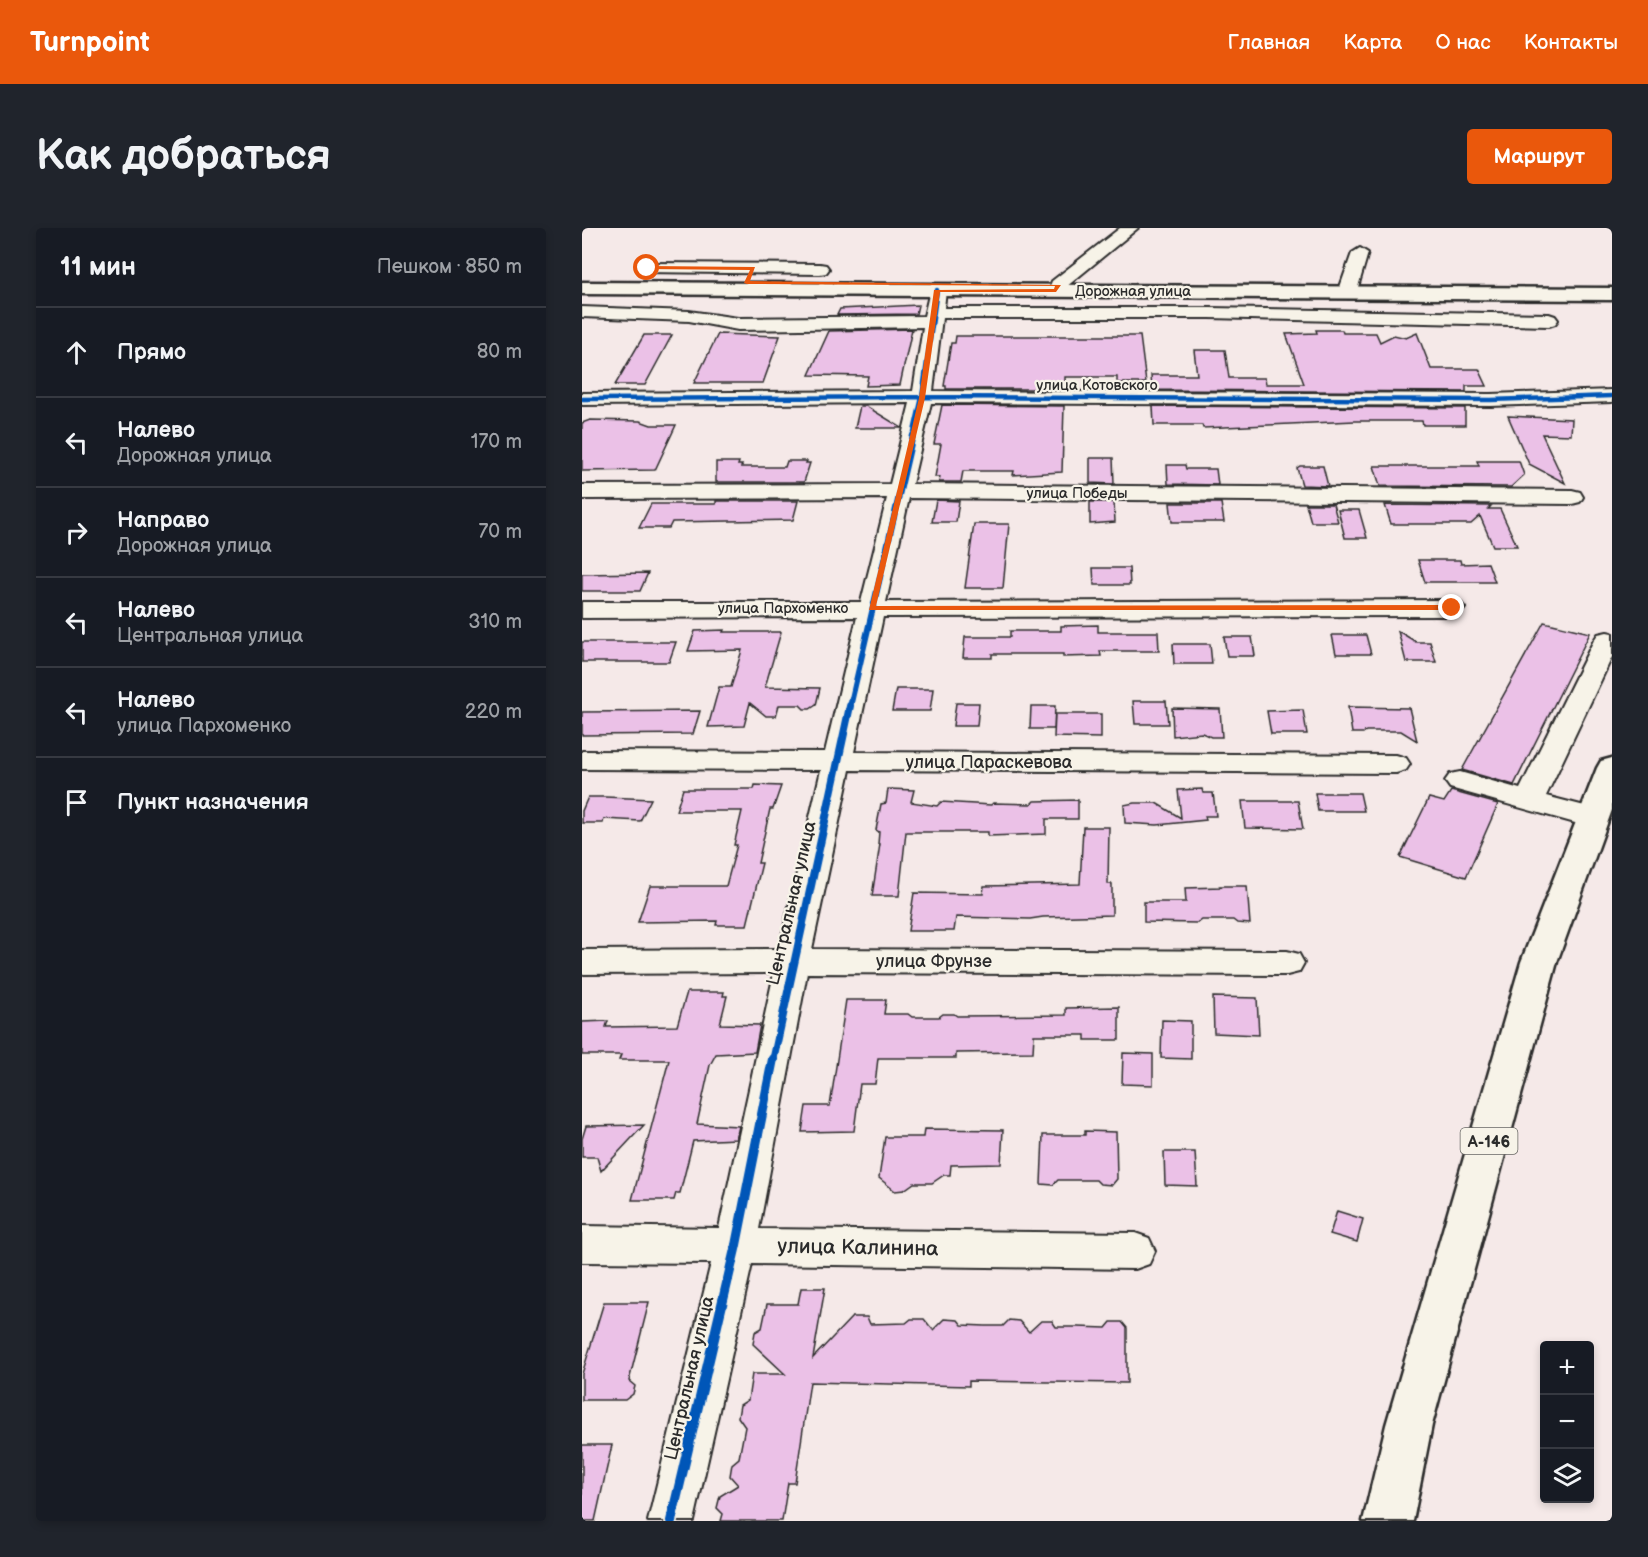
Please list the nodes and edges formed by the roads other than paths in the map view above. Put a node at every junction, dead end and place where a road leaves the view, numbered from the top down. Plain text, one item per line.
1 (1130, 228) edge
2 (657, 251) dead end
3 (1360, 253) dead end
4 (820, 269) dead end
5 (642, 275) junction
6 (750, 276) junction
7 (582, 282) edge
8 (1349, 286) junction
9 (1612, 287) edge
10 (582, 288) edge
11 (1057, 288) junction
12 (1612, 294) edge
13 (935, 308) junction
14 (582, 312) edge
15 (1549, 320) dead end
16 (1612, 396) edge
17 (922, 398) junction
18 (582, 399) edge
19 (902, 491) junction
20 (582, 492) edge
21 (1572, 497) dead end
22 (872, 608) junction
23 (1452, 608) dead end
24 (582, 610) edge
25 (1612, 641) edge
26 (582, 760) edge
27 (839, 761) junction
28 (1396, 764) dead end
29 (1612, 768) edge
30 (1460, 782) dead end
31 (1529, 801) junction
32 (1603, 815) edge
33 (793, 961) junction
34 (582, 963) edge
35 (1287, 963) dead end
36 (582, 1244) edge
37 (736, 1245) junction
38 (1135, 1251) dead end
39 (671, 1521) edge
40 (1388, 1521) edge
41 (1411, 1521) edge

1 - 11 street
2 - 5 street
3 - 8 street
4 - 6 street
5 - 6 main road, Дорожная улица
5 - 7 main road, Дорожная улица
6 - 11 main road, Дорожная улица
8 - 9 main road, Дорожная улица
8 - 11 main road, Дорожная улица
10 - 13 main road, Дорожная улица
11 - 12 main road, Дорожная улица
11 - 13 main road, Дорожная улица
13 - 14 street
13 - 15 street
13 - 17 street, Центральная улица
16 - 17 street, улица Котовского
17 - 18 street, улица Котовского
17 - 19 street, Центральная улица
19 - 20 street, улица Победы
19 - 21 street, улица Победы
19 - 22 street, Центральная улица
22 - 23 street, улица Пархоменко
22 - 24 street, улица Пархоменко
22 - 27 street, Центральная улица
25 - 31 street
26 - 27 street, улица Параскевова
27 - 28 street, улица Параскевова
27 - 33 street, Центральная улица
29 - 32 main road, А-146
30 - 31 street
31 - 32 street
32 - 40 main road, А-146
32 - 41 main road, А-146
33 - 34 street, улица Фрунзе
33 - 35 street, улица Фрунзе
33 - 37 street, Центральная улица
36 - 37 street, улица Калинина
37 - 38 street, улица Калинина
37 - 39 street, Центральная улица

